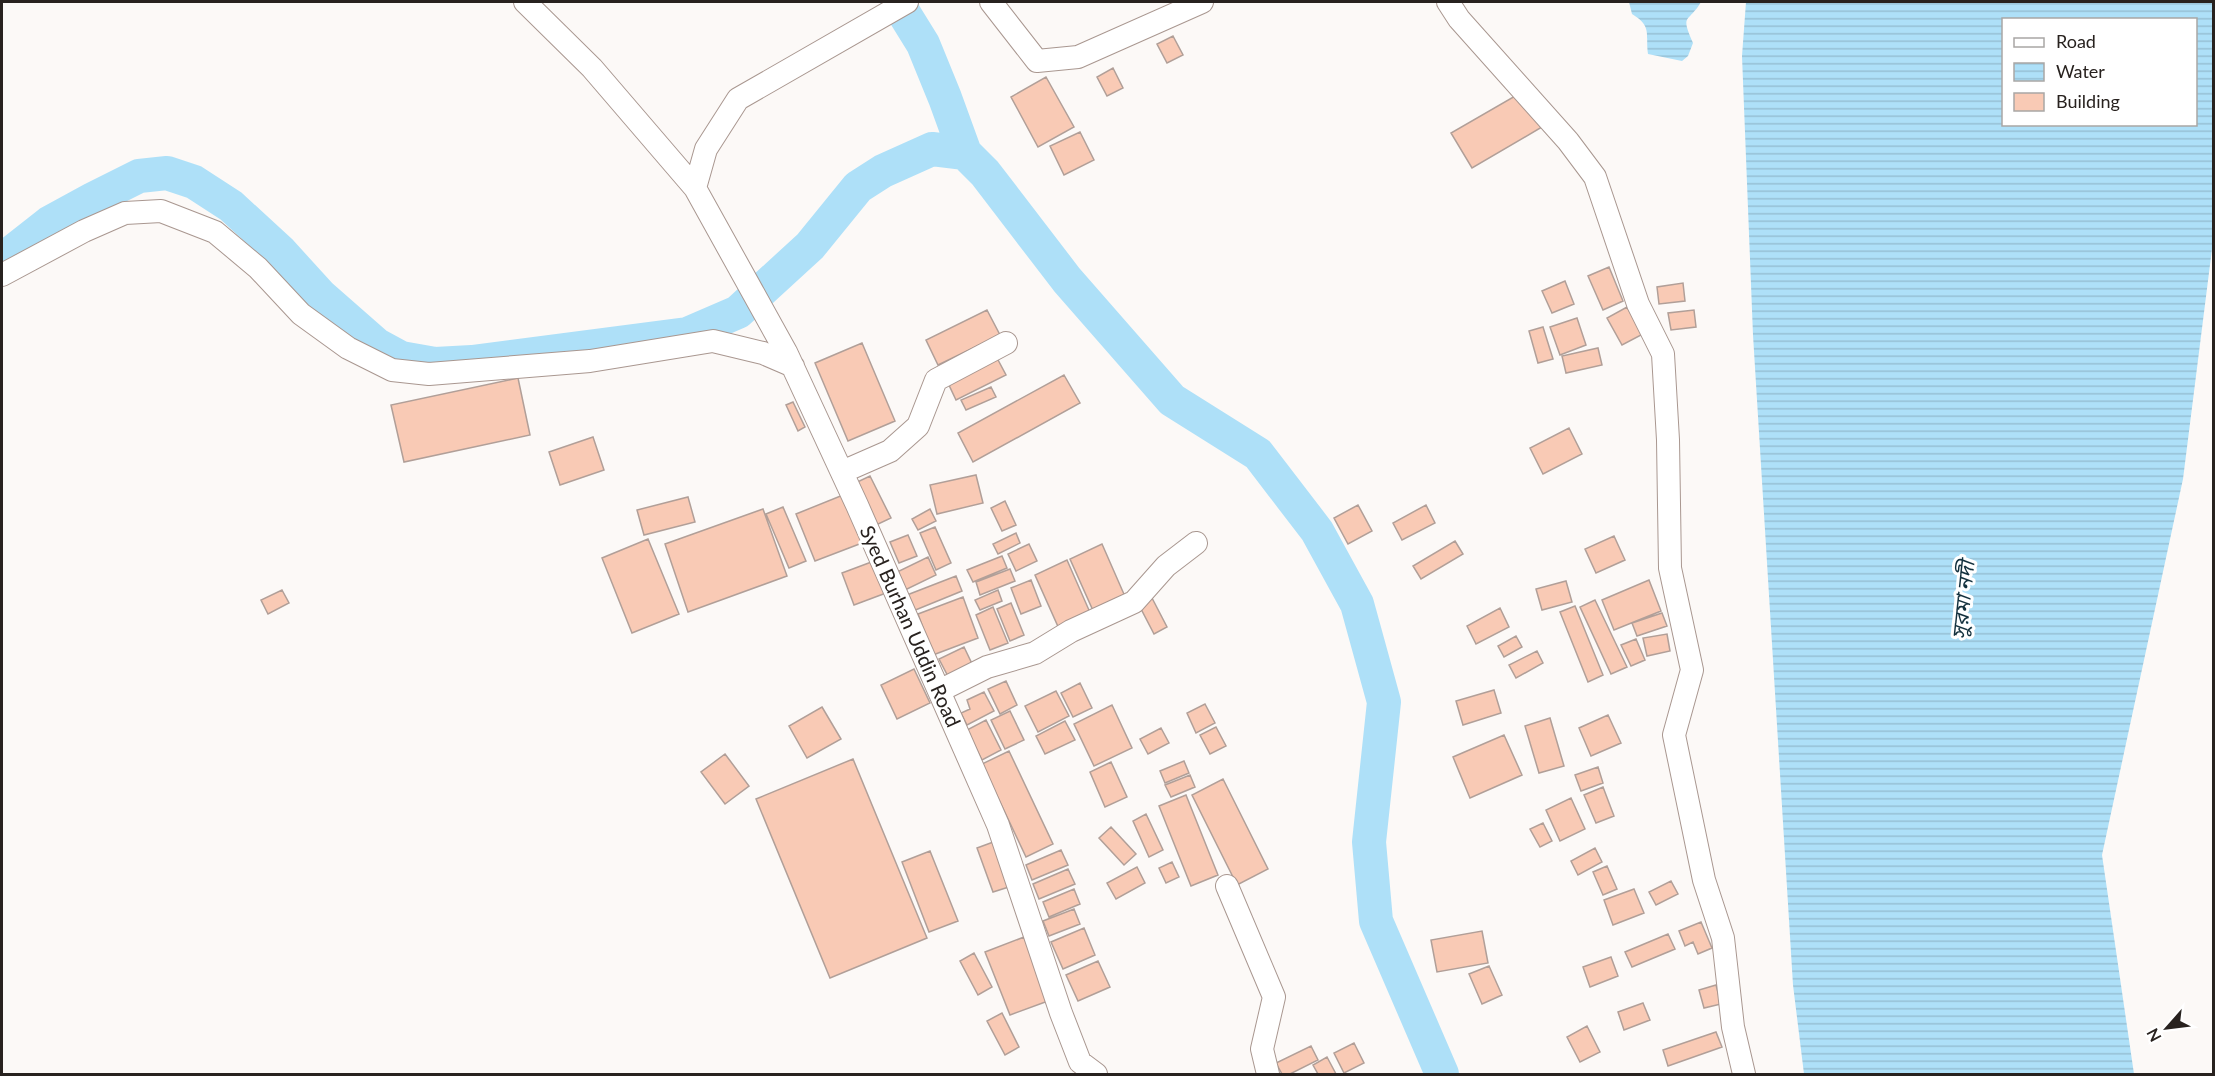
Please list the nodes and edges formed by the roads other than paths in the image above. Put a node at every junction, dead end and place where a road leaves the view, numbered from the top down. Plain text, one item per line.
1 (525, 2) edge
2 (907, 2) edge
3 (991, 2) edge
4 (1202, 2) edge
5 (1448, 2) edge
6 (695, 188) junction
7 (2, 275) edge
8 (1006, 343) dead end
9 (790, 359) junction
10 (842, 472) junction
11 (1196, 543) dead end
12 (939, 692) junction
13 (1227, 886) dead end
14 (1096, 1074) edge
15 (1268, 1074) edge
16 (1744, 1074) edge

1 - 6 street, Syed Burhan Uddin Road
2 - 6 street
3 - 4 street
5 - 16 street
6 - 9 street, Syed Burhan Uddin Road
7 - 9 street
8 - 10 street
9 - 10 street, Syed Burhan Uddin Road
10 - 12 street, Syed Burhan Uddin Road
11 - 12 street
12 - 14 street, Syed Burhan Uddin Road
13 - 15 street

